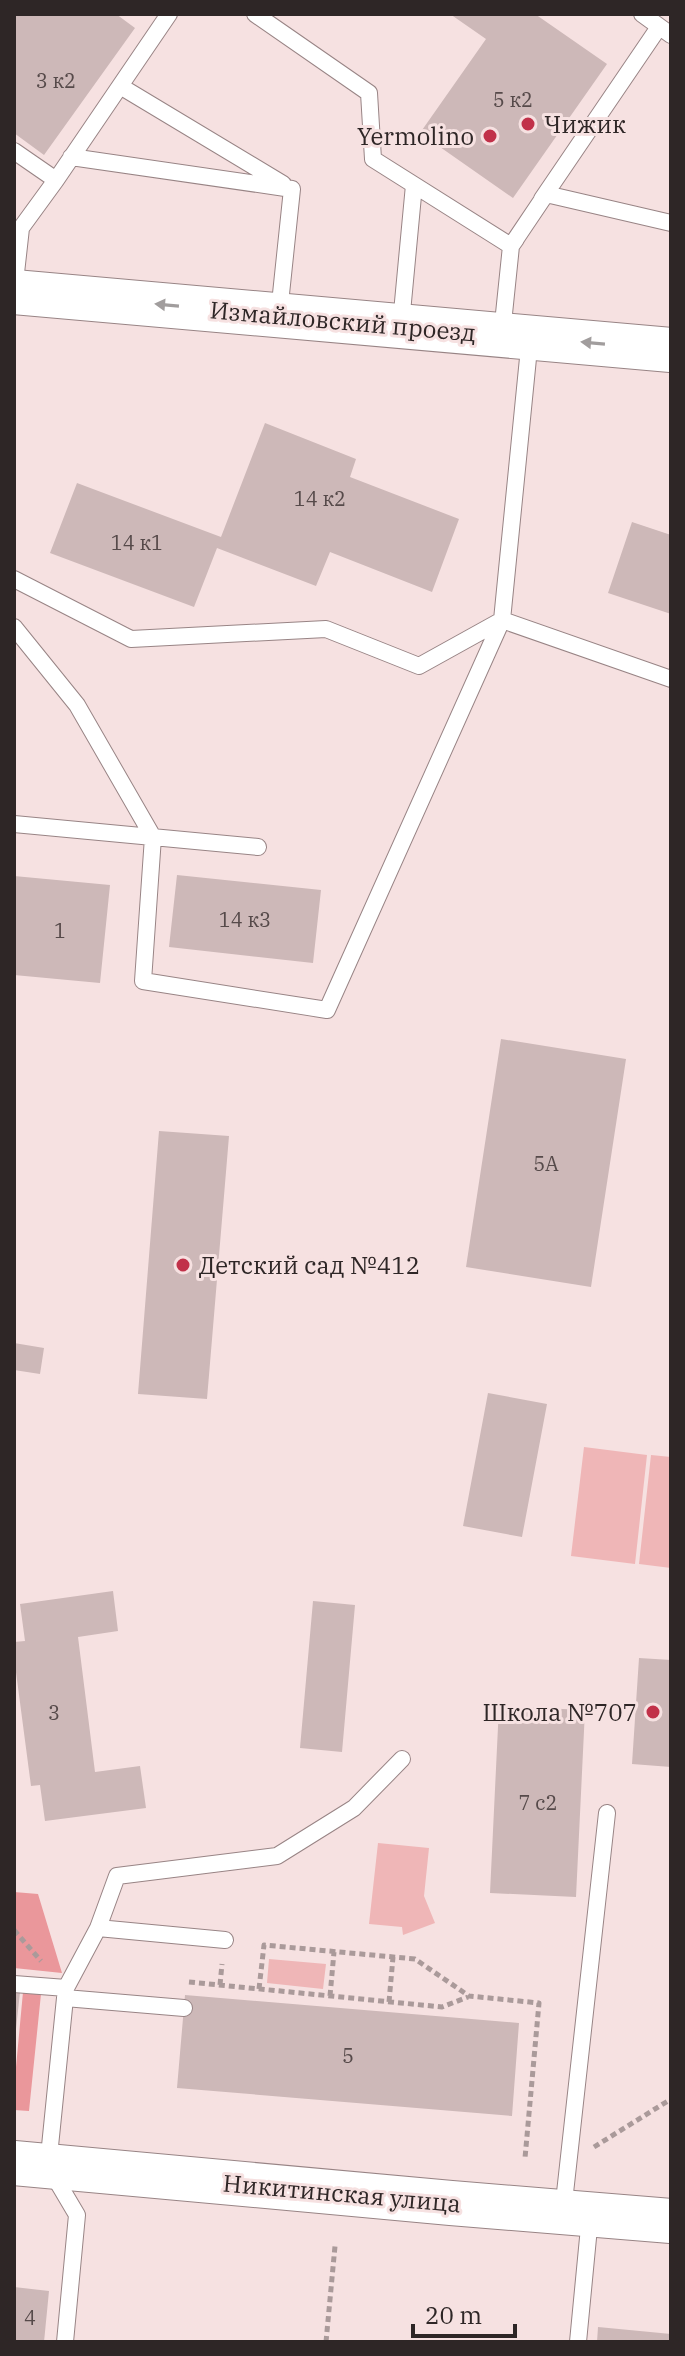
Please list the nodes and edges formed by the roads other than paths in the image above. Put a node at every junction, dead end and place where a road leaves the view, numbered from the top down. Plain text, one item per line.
1 (169, 14) edge
2 (255, 14) edge
3 (642, 14) edge
4 (665, 31) edge
5 (120, 86) junction
6 (14, 151) edge
7 (71, 157) junction
8 (56, 180) junction
9 (414, 185) junction
10 (292, 189) junction
11 (546, 194) junction
12 (671, 223) edge
13 (511, 246) junction
14 (14, 292) edge
15 (279, 315) junction
16 (400, 326) junction
17 (516, 336) junction
18 (671, 350) edge
19 (14, 579) edge
20 (502, 620) junction
21 (14, 627) edge
22 (671, 679) edge
23 (14, 824) edge
24 (153, 837) junction
25 (258, 847) dead end
26 (402, 1759) dead end
27 (607, 1813) dead end
28 (98, 1928) junction
29 (225, 1940) dead end
30 (14, 1984) edge
31 (65, 1993) junction
32 (184, 2008) dead end
33 (31, 2164) edge
34 (576, 2214) junction
35 (671, 2221) edge
36 (65, 2342) edge
37 (578, 2342) edge

1 - 5 lane
2 - 9 lane
3 - 4 lane
4 - 11 lane
5 - 7 lane
5 - 10 lane
6 - 8 lane
7 - 8 lane
7 - 10 lane
8 - 14 lane
9 - 13 lane
9 - 16 lane
10 - 15 lane
11 - 12 lane
11 - 13 lane
13 - 17 lane
15 -> 14 street, Измайловский проезд
15 - 16 street, Измайловский проезд
16 - 17 street, Измайловский проезд
18 -> 17 street, Измайловский проезд
17 - 20 lane
19 - 20 lane
20 - 22 lane
20 - 24 lane
21 - 24 lane
23 - 24 lane
24 - 25 lane
26 - 28 lane
27 - 34 lane
28 - 29 lane
28 - 31 lane
30 - 31 lane
31 - 32 lane
31 - 33 lane
33 - 34 street, Никитинская улица
33 - 36 lane
34 - 35 street, Никитинская улица
34 - 37 lane

